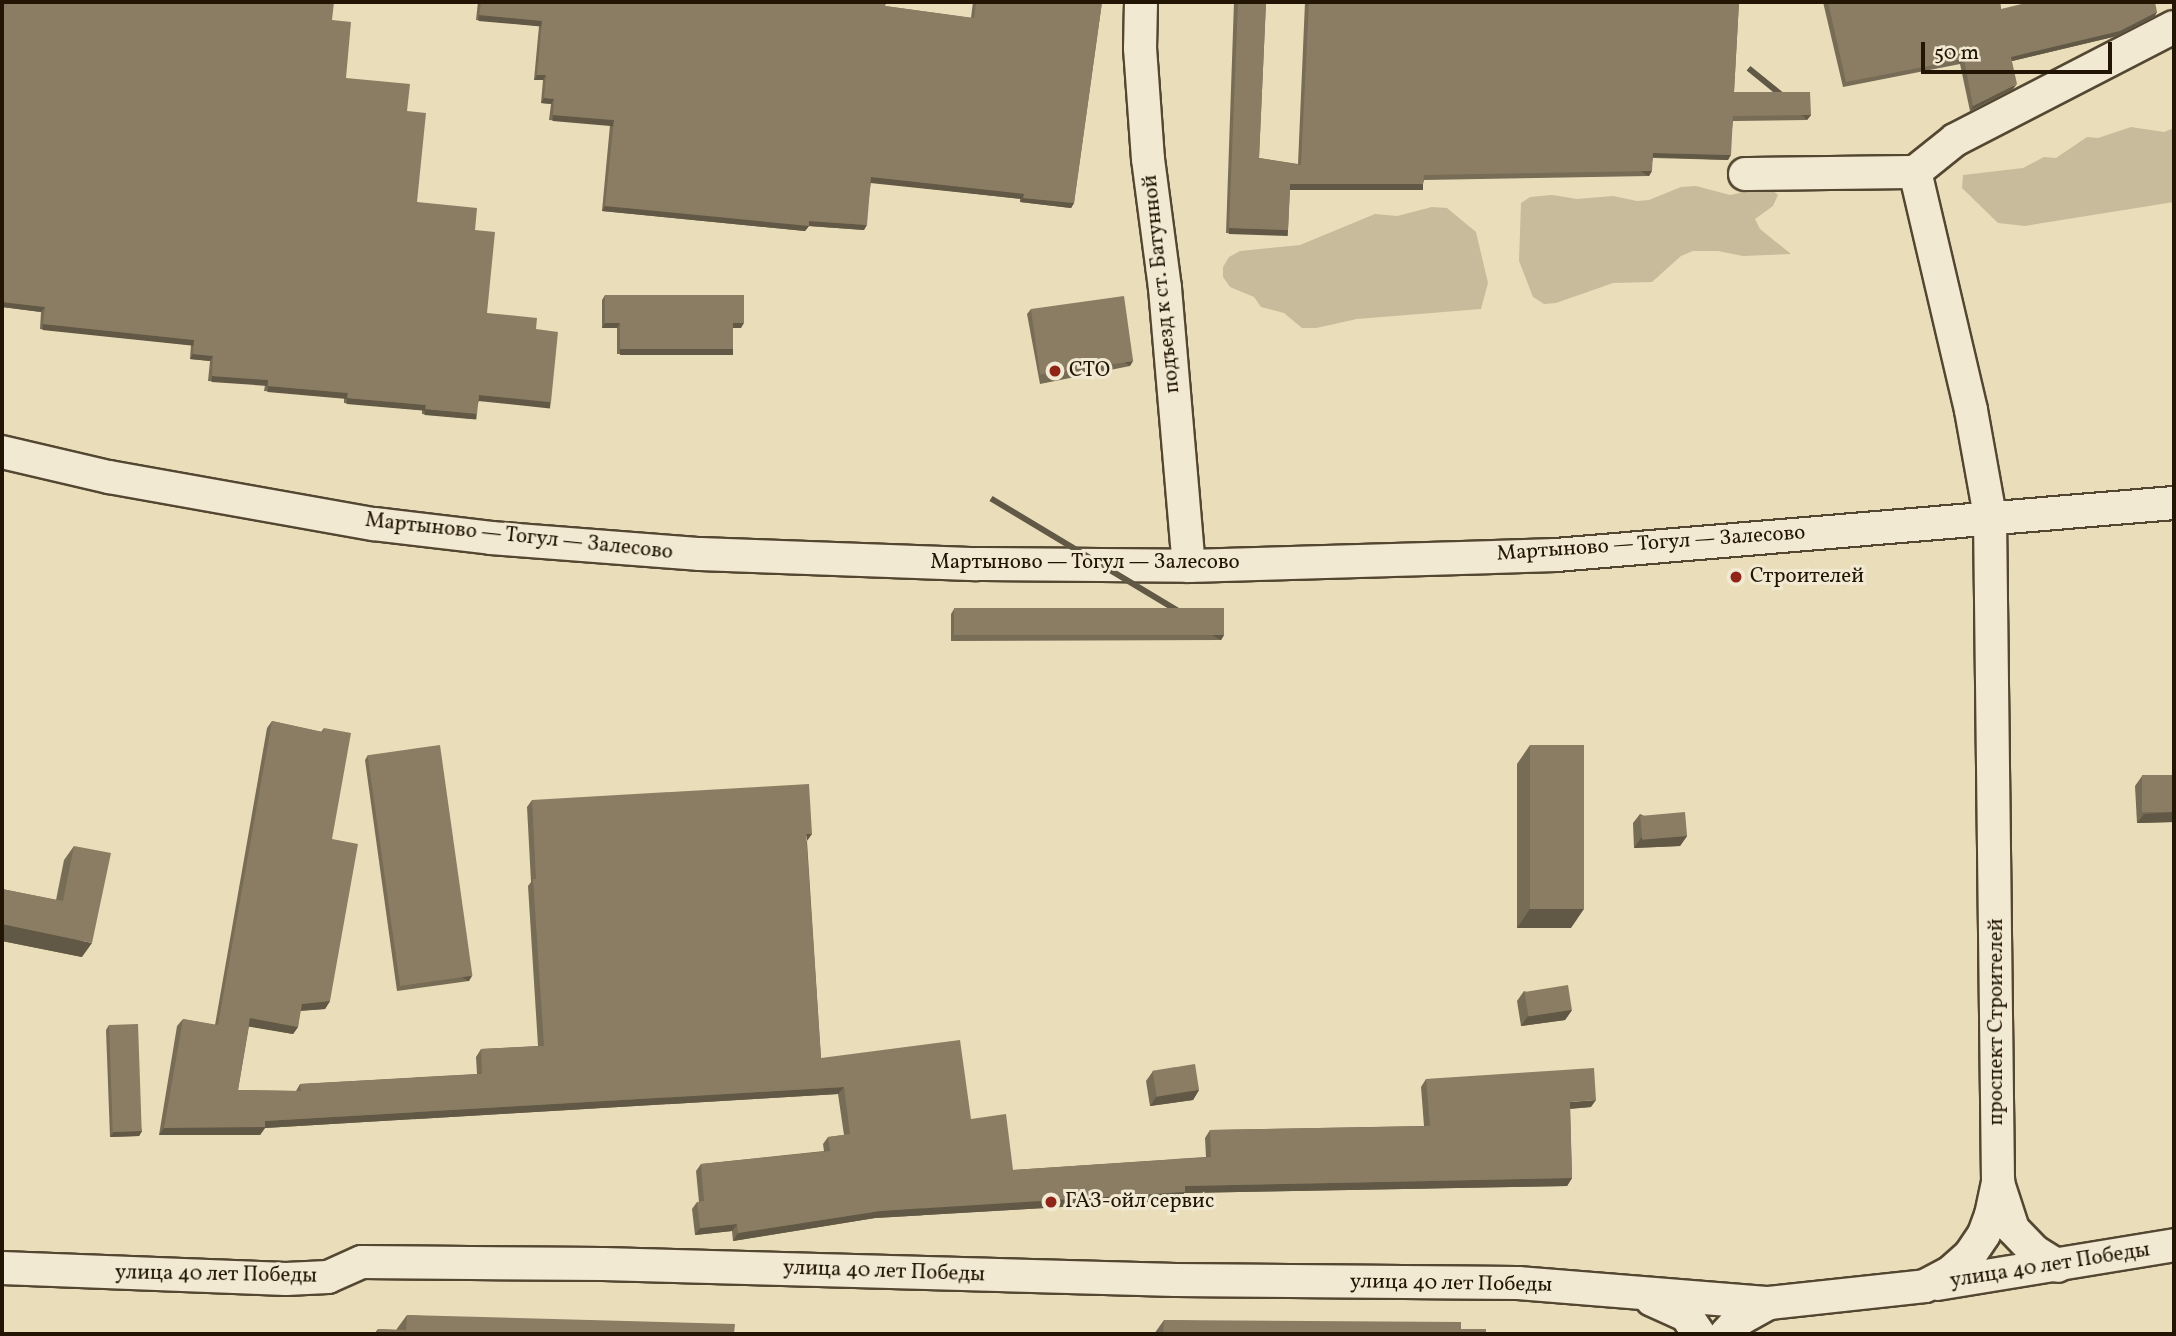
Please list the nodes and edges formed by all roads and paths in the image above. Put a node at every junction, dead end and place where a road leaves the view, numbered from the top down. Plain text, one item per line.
1 (1141, 2) edge
2 (2174, 27) edge
3 (1915, 172) junction
4 (1745, 174) dead end
5 (2, 452) edge
6 (2174, 503) edge
7 (1990, 516) junction
8 (1189, 566) junction
9 (1998, 1181) junction
10 (2174, 1245) edge
11 (2058, 1266) junction
12 (2, 1268) edge
13 (1925, 1286) junction
14 (1628, 1292) junction
15 (1769, 1303) junction
16 (1699, 1334) edge
17 (1726, 1334) edge

1 - 8 street, подъезд к ст. Батунной
2 - 3 street
3 - 4 street
3 - 7 street, проспект Строителей
5 - 8 street, Мартыново — Тогул — Залесово
6 - 7 street, Мартыново — Тогул — Залесово
7 - 8 street, Мартыново — Тогул — Залесово
7 - 9 street, проспект Строителей
9 - 11 street
9 - 13 street, проспект Строителей
10 - 11 street, улица 40 лет Победы
11 - 13 street, улица 40 лет Победы
12 - 14 street, улица 40 лет Победы
13 - 15 street, проспект Строителей
14 - 15 street, улица 40 лет Победы
14 - 16 street
15 - 17 street, проспект Строителей

